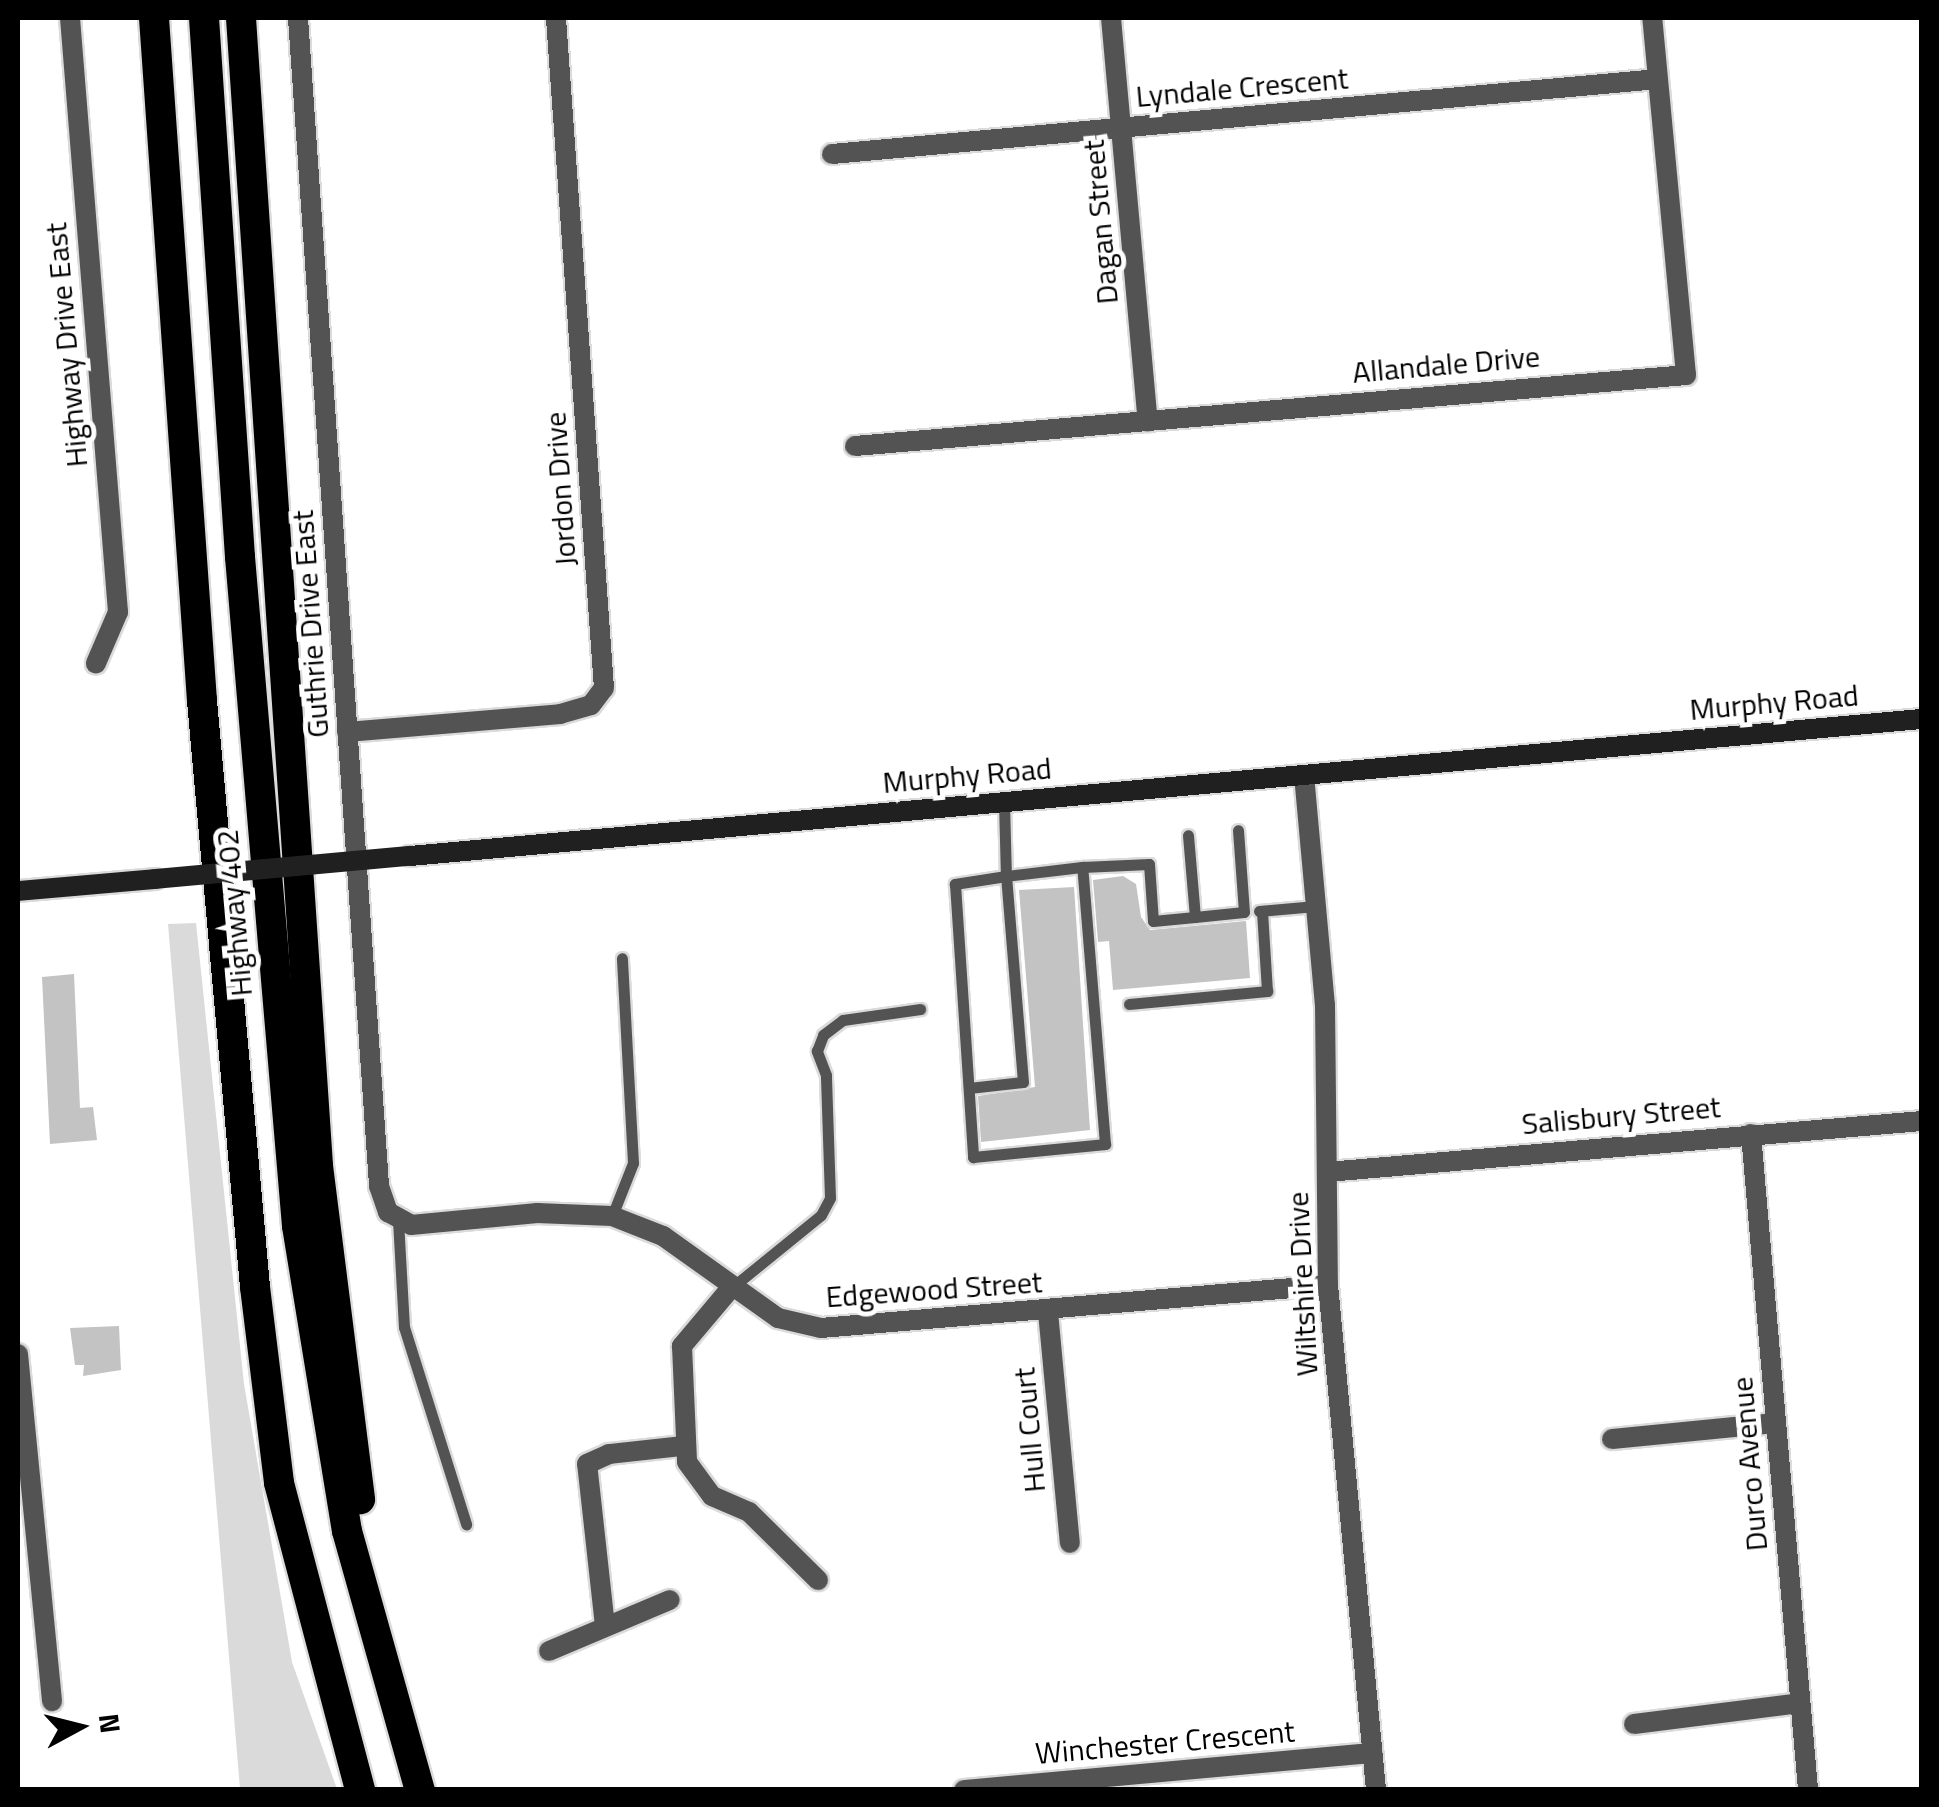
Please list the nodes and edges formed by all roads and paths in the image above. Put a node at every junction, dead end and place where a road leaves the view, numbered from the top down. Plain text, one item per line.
1 (70, 18) edge
2 (135, 18) edge
3 (154, 18) edge
4 (201, 18) edge
5 (241, 18) edge
6 (298, 18) edge
7 (556, 18) edge
8 (1111, 18) edge
9 (1652, 18) edge
10 (1658, 78) junction
11 (1122, 128) junction
12 (832, 154) dead end
13 (1148, 421) junction
14 (855, 446) dead end
15 (96, 663) dead end
16 (202, 700) junction
17 (1922, 719) edge
18 (347, 732) junction
19 (1304, 775) junction
20 (1004, 802) junction
21 (1238, 830) dead end
22 (1188, 836) dead end
23 (1082, 868) junction
24 (1006, 876) junction
25 (18, 891) edge
26 (1316, 906) junction
27 (1262, 911) junction
28 (1244, 912) junction
29 (1195, 917) junction
30 (622, 958) dead end
31 (1129, 1004) dead end
32 (920, 1009) dead end
33 (968, 1088) junction
34 (1922, 1121) edge
35 (1751, 1134) junction
36 (1327, 1172) junction
37 (612, 1216) junction
38 (398, 1220) junction
39 (1328, 1286) junction
40 (730, 1288) junction
41 (1048, 1312) junction
42 (18, 1354) edge
43 (19, 1395) edge
44 (1775, 1423) junction
45 (1612, 1439) dead end
46 (684, 1446) junction
47 (466, 1524) dead end
48 (1070, 1542) dead end
49 (818, 1580) dead end
50 (670, 1600) dead end
51 (604, 1626) junction
52 (549, 1651) dead end
53 (52, 1701) dead end
54 (1800, 1703) junction
55 (1634, 1724) dead end
56 (1372, 1754) junction
57 (976, 1789) edge
58 (360, 1790) edge
59 (423, 1790) edge
60 (964, 1790) edge
61 (1376, 1790) edge
62 (1808, 1790) edge

1 - 15 street, Highway Drive East
2 - 16 highway
3 - 16 highway, Highway 402
4 - 59 highway, Highway 402
5 - 59 highway
6 - 18 street, Guthrie Drive East
7 - 18 street, Jordon Drive
8 - 11 street, Dagan Street
9 - 10 street, Allandale Drive
10 - 11 street, Lyndale Crescent
10 - 13 street, Allandale Drive
11 - 12 street, Lyndale Crescent
11 - 13 street, Dagan Street
13 - 14 street, Allandale Drive
16 - 58 highway, Highway 402
17 - 19 street, Murphy Road
18 - 38 street, Guthrie Drive East
19 - 20 street, Murphy Road
19 - 26 street, Wiltshire Drive
20 - 24 lane
20 - 25 street, Murphy Road, bridge
21 - 28 lane
22 - 29 lane
23 - 24 lane
23 - 29 lane
23 - 33 lane
24 - 33 lane
24 - 33 lane
26 - 27 lane
26 - 36 street, Wiltshire Drive
27 - 28 lane
27 - 31 lane
28 - 29 lane
30 - 37 lane
32 - 40 lane
34 - 35 street, Salisbury Street
35 - 36 street, Salisbury Street
35 - 44 street, Durco Avenue
36 - 39 street, Wiltshire Drive
37 - 38 street, Edgewood Street
37 - 40 street, Edgewood Street
38 - 47 lane
39 - 41 street, Edgewood Street
39 - 56 street, Wiltshire Drive
40 - 41 street, Edgewood Street
40 - 46 street
41 - 48 street, Hull Court
42 - 43 street
43 - 53 street
44 - 45 street
44 - 54 street, Durco Avenue
46 - 49 street
46 - 51 street
50 - 51 street
51 - 52 street
54 - 55 street
54 - 62 street, Durco Avenue
56 - 57 street, Winchester Crescent
56 - 61 street, Wiltshire Drive
57 - 60 street, Winchester Crescent

